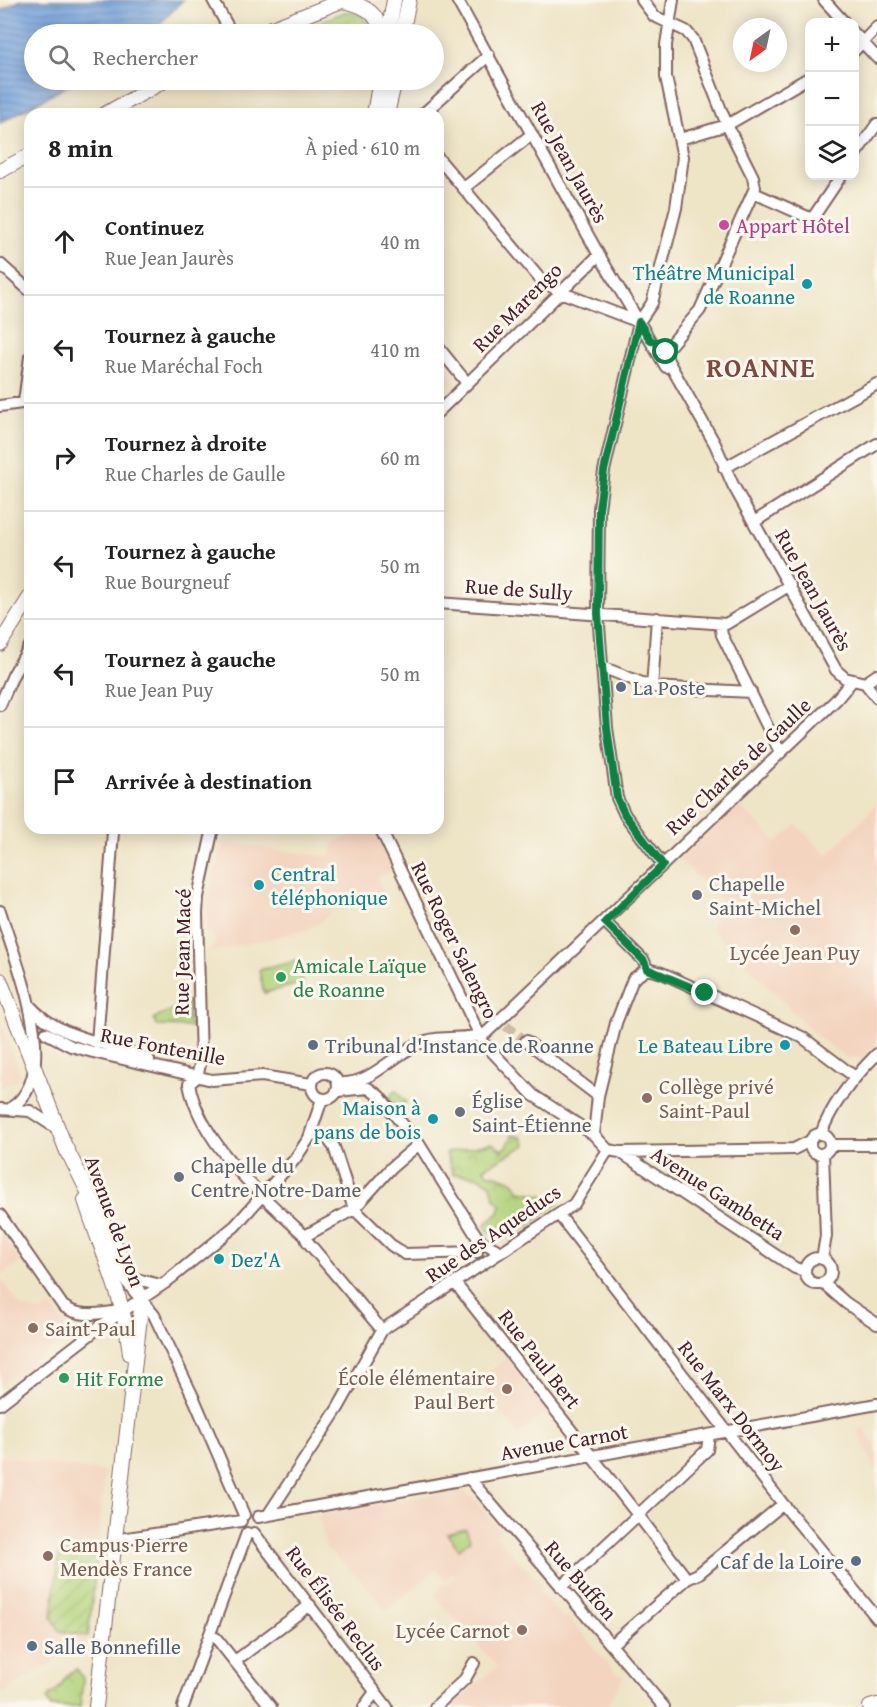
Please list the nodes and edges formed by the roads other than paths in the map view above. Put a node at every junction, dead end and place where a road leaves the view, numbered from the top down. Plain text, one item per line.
1 (213, 0) edge
2 (321, 0) edge
3 (394, 0) edge
4 (409, 0) edge
5 (457, 0) edge
6 (642, 0) edge
7 (673, 0) edge
8 (824, 0) edge
9 (343, 1) edge
10 (840, 18) edge
11 (226, 24) edge
12 (278, 24) edge
13 (283, 24) edge
14 (378, 24) edge
15 (390, 24) edge
16 (404, 24) edge
17 (670, 25) junction
18 (877, 27) edge
19 (859, 38) edge
20 (863, 43) junction
21 (859, 47) edge
22 (489, 55) junction
23 (877, 58) edge
24 (805, 80) edge
25 (148, 90) edge
26 (378, 90) edge
27 (393, 90) edge
28 (116, 108) edge
29 (375, 108) edge
30 (392, 108) edge
31 (430, 108) edge
32 (727, 124) junction
33 (877, 124) edge
34 (532, 134) junction
35 (680, 139) junction
36 (859, 150) edge
37 (24, 158) edge
38 (444, 165) edge
39 (0, 171) edge
40 (838, 180) edge
41 (464, 188) junction
42 (754, 193) junction
43 (599, 255) junction
44 (0, 264) edge
45 (24, 286) edge
46 (560, 291) junction
47 (639, 322) junction
48 (651, 341) junction
49 (670, 344) junction
50 (444, 354) edge
51 (468, 383) junction
52 (877, 384) edge
53 (24, 402) edge
54 (0, 406) edge
55 (444, 406) edge
56 (877, 444) edge
57 (724, 468) junction
58 (754, 522) junction
59 (790, 585) junction
60 (444, 603) edge
61 (24, 608) edge
62 (598, 614) junction
63 (657, 618) junction
64 (720, 624) junction
65 (0, 644) edge
66 (24, 656) edge
67 (602, 667) junction
68 (877, 675) edge
69 (852, 681) junction
70 (866, 683) junction
71 (652, 687) junction
72 (751, 692) junction
73 (877, 698) edge
74 (0, 705) edge
75 (780, 752) junction
76 (113, 834) edge
77 (212, 834) edge
78 (383, 834) edge
79 (663, 865) junction
80 (0, 911) edge
81 (605, 922) junction
82 (647, 969) junction
83 (0, 980) edge
84 (27, 1003) junction
85 (46, 1033) tunnel mouth
86 (480, 1036) junction
87 (526, 1041) tunnel mouth
88 (97, 1043) junction
89 (877, 1054) edge
90 (162, 1067) junction
91 (36, 1073) junction
92 (370, 1075) junction
93 (855, 1077) junction
94 (193, 1081) junction
95 (311, 1084) junction
96 (338, 1087) junction
97 (368, 1088) junction
98 (598, 1096) junction
99 (322, 1099) junction
100 (6, 1108) edge
101 (59, 1130) junction
102 (311, 1132) junction
103 (821, 1134) junction
104 (594, 1135) junction
105 (810, 1141) junction
106 (419, 1144) junction
107 (877, 1145) edge
108 (65, 1146) junction
109 (827, 1150) junction
110 (614, 1151) junction
111 (262, 1197) junction
112 (86, 1203) junction
113 (354, 1209) junction
114 (0, 1215) edge
115 (559, 1215) junction
116 (305, 1236) junction
117 (479, 1240) junction
118 (499, 1251) junction
119 (477, 1252) junction
120 (822, 1259) junction
121 (805, 1271) junction
122 (472, 1272) junction
123 (132, 1278) junction
124 (455, 1283) junction
125 (823, 1283) junction
126 (161, 1285) junction
127 (142, 1299) junction
128 (124, 1311) junction
129 (877, 1324) edge
130 (382, 1330) junction
131 (136, 1348) junction
132 (132, 1371) junction
133 (0, 1404) edge
134 (877, 1404) edge
135 (727, 1431) junction
136 (709, 1435) junction
137 (592, 1457) junction
138 (469, 1478) junction
139 (282, 1490) junction
140 (783, 1504) junction
141 (288, 1511) junction
142 (638, 1515) junction
143 (263, 1516) junction
144 (242, 1518) junction
145 (251, 1533) junction
146 (114, 1540) junction
147 (687, 1580) junction
148 (561, 1587) junction
149 (310, 1605) junction
150 (876, 1614) edge
151 (209, 1636) junction
152 (611, 1644) junction
153 (235, 1661) junction
154 (474, 1663) dead end
155 (375, 1692) junction
156 (877, 1705) edge
157 (96, 1707) edge
158 (183, 1707) edge
159 (272, 1707) edge
160 (364, 1707) edge
161 (387, 1707) edge
162 (435, 1707) edge
163 (664, 1707) edge
164 (870, 1707) edge

1 - 11 street
2 - 12 main road
3 - 15 main road
4 - 16 main road
5 - 22 street, Rue Jean Jaurès
6 - 17 street
7 - 17 street
8 - 10 street
9 - 13 main road
9 - 14 main road
17 - 32 street
17 - 35 street
18 - 20 street
19 - 20 street
20 - 21 street
20 - 23 street
22 - 31 street
22 - 34 street, Rue Jean Jaurès
24 - 32 street
25 - 28 main road
26 - 29 main road
27 - 30 main road
32 - 35 street
32 - 42 street
33 - 36 street
34 - 41 street
34 - 43 street, Rue Jean Jaurès
35 - 47 street
37 - 39 main road
38 - 41 street
40 - 42 street
41 - 46 street
42 - 49 street
43 - 46 street, Rue Marengo
43 - 47 street, Rue Jean Jaurès
44 - 45 street
46 - 47 street
46 - 51 street, Rue Marengo
47 - 48 street, Rue Jean Jaurès
47 - 62 street
48 - 49 street
48 - 57 street, Rue Jean Jaurès
49 - 57 street, Rue Jean Jaurès
50 - 51 street
51 - 55 street, Rue Marengo
52 - 57 street
53 - 54 street
56 - 58 street
57 - 58 street, Rue Jean Jaurès
58 - 59 street, Rue Jean Jaurès
59 - 64 street
59 - 69 street, Rue Jean Jaurès
60 - 62 street, Rue de Sully
61 - 65 main road
62 - 63 street, Rue de Sully
62 - 67 street
63 - 64 street, Rue de Sully
63 - 71 street
64 - 72 street
66 - 74 street
67 - 71 street
67 - 79 street
68 - 70 street
69 - 70 street, Rue Jean Jaurès
69 - 75 street, Rue Charles de Gaulle
70 - 73 street
71 - 72 street
72 - 75 street
75 - 79 street, Rue Charles de Gaulle
76 - 88 street
77 - 94 street, Rue Jean Macé
78 - 86 street, Rue Roger Salengro
79 - 81 street, Rue Charles de Gaulle
80 - 84 street
81 - 82 street
81 - 86 street, Rue Charles de Gaulle
82 - 93 street
82 - 98 street
83 - 91 main road, Avenue de Lyon
84 - 88 street
84 - 91 street
85 - 90 street, Rue Fontenille
86 - 92 street
86 - 104 street, Rue Roger Salengro
87 - 98 street
88 - 90 street
89 - 93 street
90 - 94 street, Rue Fontenille
91 - 100 street
91 - 101 main road, Avenue de Lyon
92 - 96 street
92 - 97 street
93 - 103 street
94 - 95 street, Rue Fontenille
94 - 111 street
95 - 96 street
95 - 99 street
96 - 97 street
96 - 99 street
97 - 106 street
98 - 104 street
99 - 102 street
100 - 101 street
101 - 108 main road, Avenue de Lyon
102 - 111 street
102 - 113 street
103 - 105 street
103 - 109 street
104 - 110 street, Avenue Gambetta
105 - 109 street
105 - 110 street
106 - 113 street
106 - 117 street
107 - 109 street
108 - 112 main road, Avenue de Lyon
108 - 123 main road, Avenue de Lyon
109 - 120 street
110 - 115 street, Rue des Aqueducs
110 - 121 street, Avenue Gambetta
111 - 116 street
111 - 126 street
112 - 127 street
112 - 128 main road, Avenue de Lyon
113 - 116 street
113 - 119 street
114 - 128 street
115 - 118 street, Rue des Aqueducs
115 - 135 street, Rue Marx Dormoy
116 - 130 street
117 - 118 street
117 - 119 street
118 - 122 street, Rue des Aqueducs
119 - 122 street
120 - 121 street
120 - 125 street
121 - 125 street
122 - 124 street, Rue des Aqueducs
123 - 126 street
123 - 127 main road, Avenue de Lyon
124 - 130 street, Rue des Aqueducs
124 - 137 street, Rue Paul Bert
125 - 129 street
126 - 127 street
127 - 128 street
127 - 131 main road
127 - 144 street
128 - 131 street
128 - 132 main road, Avenue de Lyon
128 - 133 street
130 - 139 street
131 - 132 main road
132 - 146 main road
134 - 135 street, Avenue Carnot
135 - 136 street, Avenue Carnot
135 - 140 street, Rue Marx Dormoy
136 - 137 street, Avenue Carnot
136 - 142 street
137 - 138 street, Avenue Carnot
137 - 142 street, Rue Paul Bert
138 - 141 street, Avenue Carnot
138 - 148 street, Rue Buffon
139 - 141 street
139 - 143 street
140 - 147 street
140 - 150 street, Rue Marx Dormoy
141 - 143 street, Avenue Carnot
142 - 147 street, Rue Paul Bert
142 - 148 street
143 - 144 street
143 - 145 street
144 - 145 street
144 - 146 street
145 - 149 street, Rue Élisée Reclus
145 - 151 street
146 - 157 main road
147 - 152 street
148 - 152 street, Rue Buffon
149 - 153 street
149 - 155 street, Rue Élisée Reclus
151 - 153 street
151 - 158 street
152 - 163 street, Rue Buffon
153 - 159 street
154 - 162 street
155 - 160 street
155 - 161 street, Rue Élisée Reclus
156 - 164 main road

